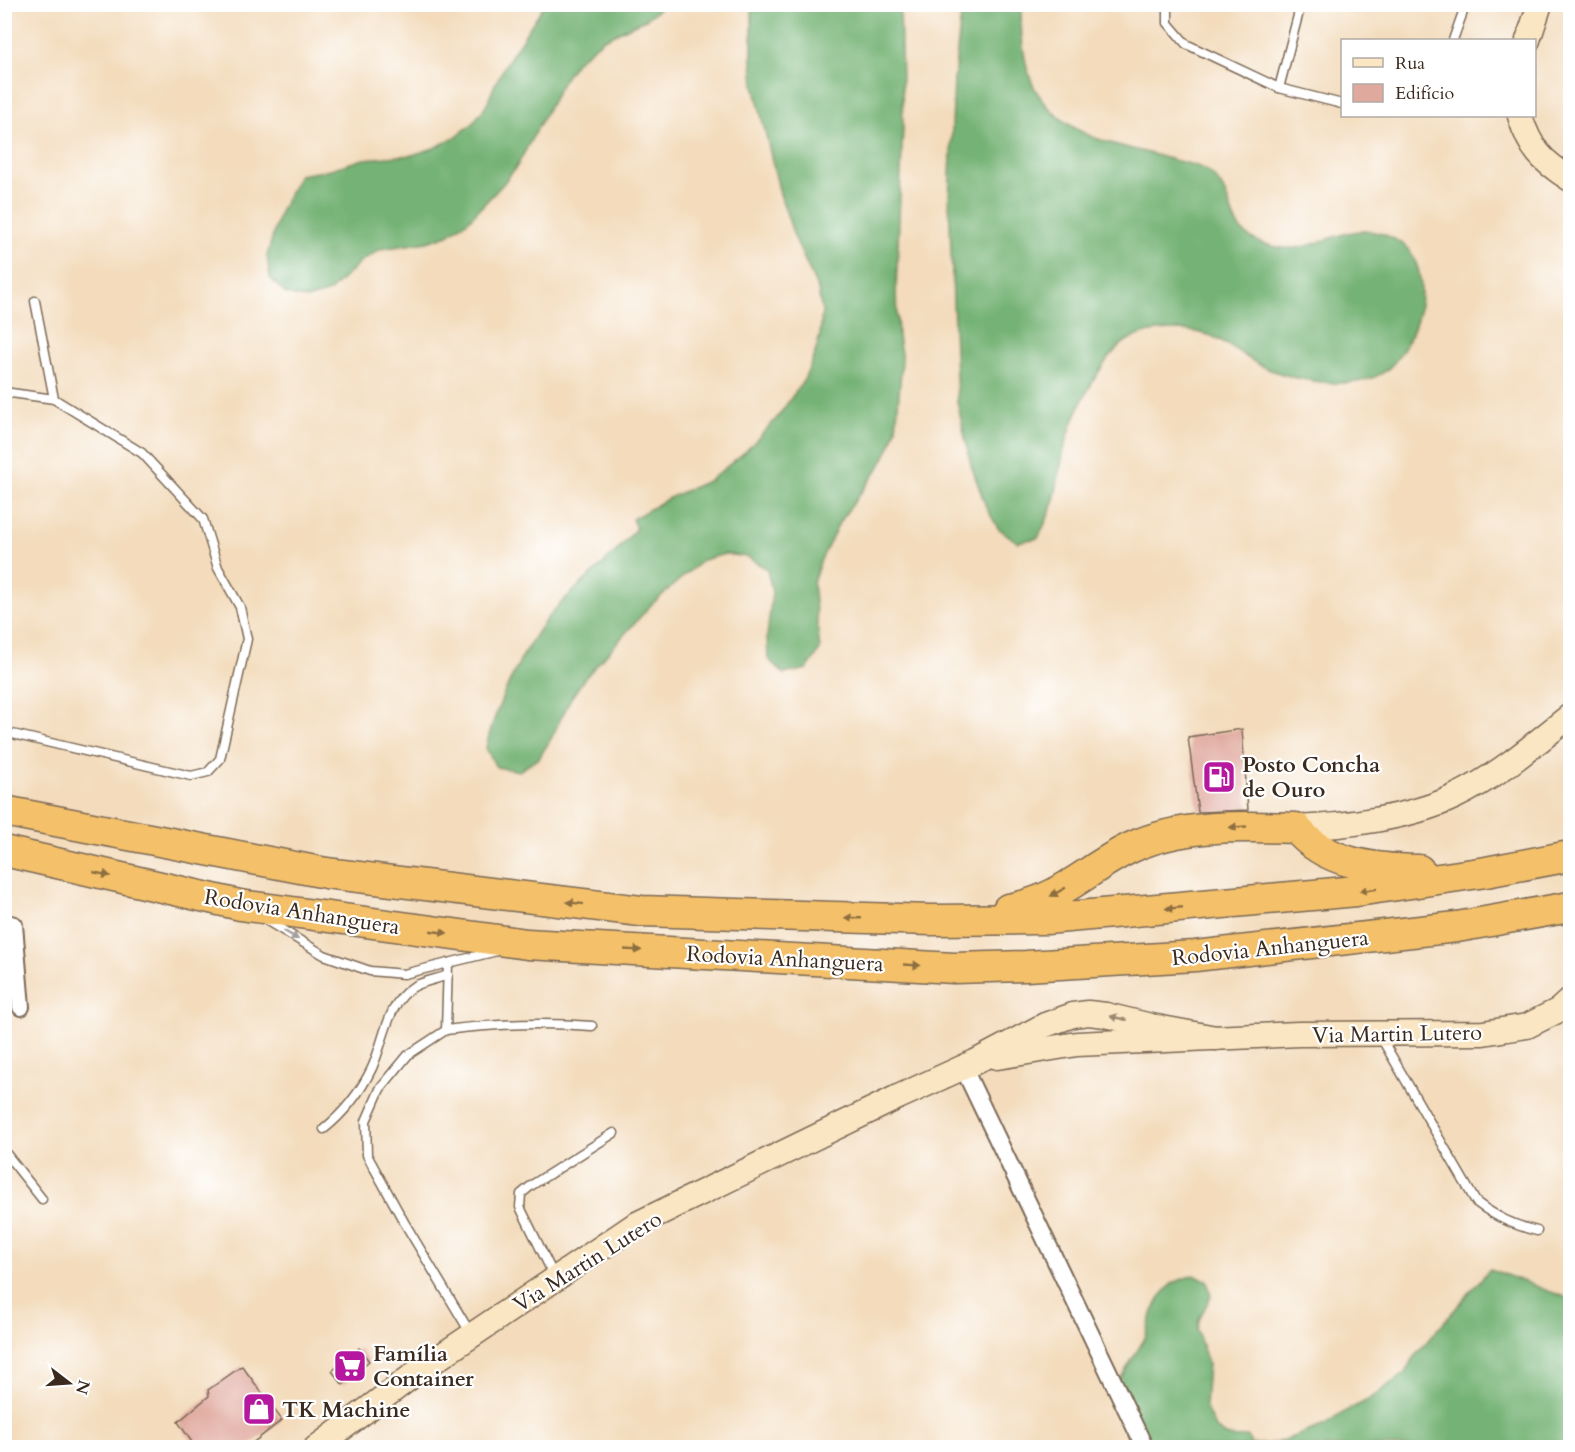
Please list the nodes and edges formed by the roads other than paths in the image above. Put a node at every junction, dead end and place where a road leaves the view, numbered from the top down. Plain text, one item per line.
1 (1168, 4) edge
2 (1301, 4) edge
3 (1461, 4) edge
4 (1540, 4) edge
5 (1454, 39) edge
6 (1528, 39) edge
7 (1279, 88) junction
8 (1341, 104) edge
9 (1520, 117) edge
10 (1570, 179) edge
11 (35, 301) dead end
12 (4, 392) edge
13 (54, 399) junction
14 (1570, 716) edge
15 (4, 732) edge
16 (4, 811) edge
17 (1296, 828) junction
18 (4, 851) edge
19 (1570, 856) edge
20 (4, 858) edge
21 (62, 864) junction
22 (1486, 872) junction
23 (240, 905) junction
24 (1570, 907) edge
25 (931, 920) junction
26 (4, 922) edge
27 (527, 944) junction
28 (448, 963) junction
29 (448, 975) junction
30 (1570, 1000) edge
31 (21, 1007) dead end
32 (1081, 1014) junction
33 (592, 1026) dead end
34 (446, 1030) junction
35 (1378, 1033) junction
36 (1216, 1038) junction
37 (1082, 1044) junction
38 (969, 1065) junction
39 (324, 1129) dead end
40 (614, 1133) dead end
41 (4, 1151) edge
42 (42, 1199) dead end
43 (1537, 1231) dead end
44 (556, 1278) junction
45 (472, 1336) junction
46 (316, 1448) edge
47 (1145, 1448) edge

1 - 7 lane
2 - 7 lane
3 - 5 lane
4 - 6 street
7 - 8 lane
9 - 10 street
11 - 13 lane
12 - 13 lane
13 - 15 lane
14 - 17 street
25 -> 16 highway, Rodovia Anhanguera
17 - 22 highway
17 -> 25 highway
18 - 21 highway, Rodovia Anhanguera
19 - 22 highway, Rodovia Anhanguera
20 - 21 lane
21 -> 23 highway, Rodovia Anhanguera
22 -> 25 highway, Rodovia Anhanguera
23 -> 27 highway, Rodovia Anhanguera
23 -> 28 lane
27 -> 24 highway, Rodovia Anhanguera
26 - 31 street
27 - 28 lane
28 - 29 lane
29 - 34 lane
29 - 39 lane
30 - 35 street, Via Martin Lutero
36 -> 32 street, Via Martin Lutero
32 - 37 street
32 - 38 street, Via Martin Lutero
33 - 34 lane
34 - 45 lane
35 - 36 street, Via Martin Lutero
35 - 43 lane
36 - 37 street, Via Martin Lutero
37 - 38 street, Via Martin Lutero
38 - 44 street, Via Martin Lutero
38 - 47 street
40 - 44 lane
41 - 42 lane
44 - 45 street, Via Martin Lutero
45 - 46 street, Via Martin Lutero

